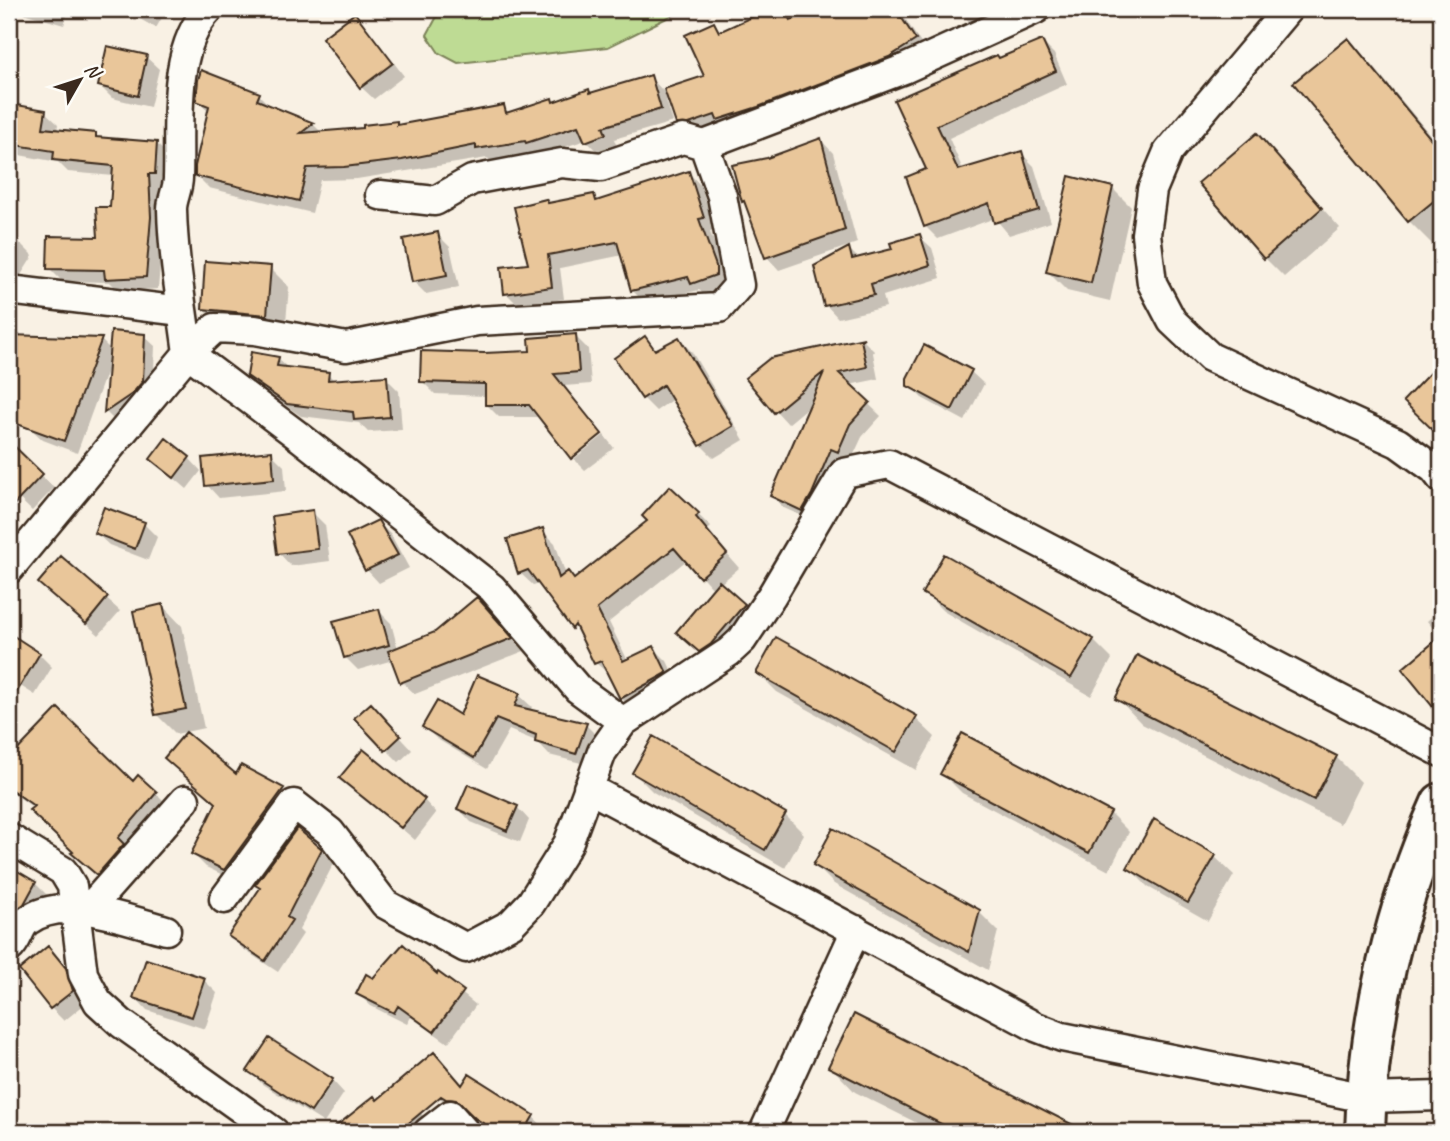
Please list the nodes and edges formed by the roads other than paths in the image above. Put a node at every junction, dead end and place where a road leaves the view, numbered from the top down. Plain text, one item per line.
1 (209, 9) edge
2 (1037, 9) edge
3 (1288, 9) edge
4 (704, 145) junction
5 (380, 195) dead end
6 (9, 290) edge
7 (183, 311) junction
8 (188, 353) junction
9 (1441, 478) edge
10 (9, 569) edge
11 (623, 722) junction
12 (1441, 752) edge
13 (588, 788) junction
14 (185, 800) dead end
15 (1441, 803) edge
16 (9, 838) edge
17 (224, 898) dead end
18 (81, 909) junction
19 (166, 930) dead end
20 (856, 930) junction
21 (9, 948) edge
22 (1441, 1096) edge
23 (1365, 1115) edge
24 (274, 1132) edge
25 (428, 1132) edge
26 (465, 1132) edge
27 (764, 1132) edge

1 - 7 street
2 - 4 street
3 - 9 street
4 - 5 street
4 - 8 street
6 - 7 street
7 - 8 street
8 - 10 street
8 - 11 street
11 - 12 street
11 - 13 street
13 - 17 street
13 - 20 street
14 - 18 street
15 - 23 street
16 - 18 street
18 - 19 street
18 - 21 street
18 - 24 street
20 - 23 street
20 - 27 street
22 - 23 street
25 - 26 street

